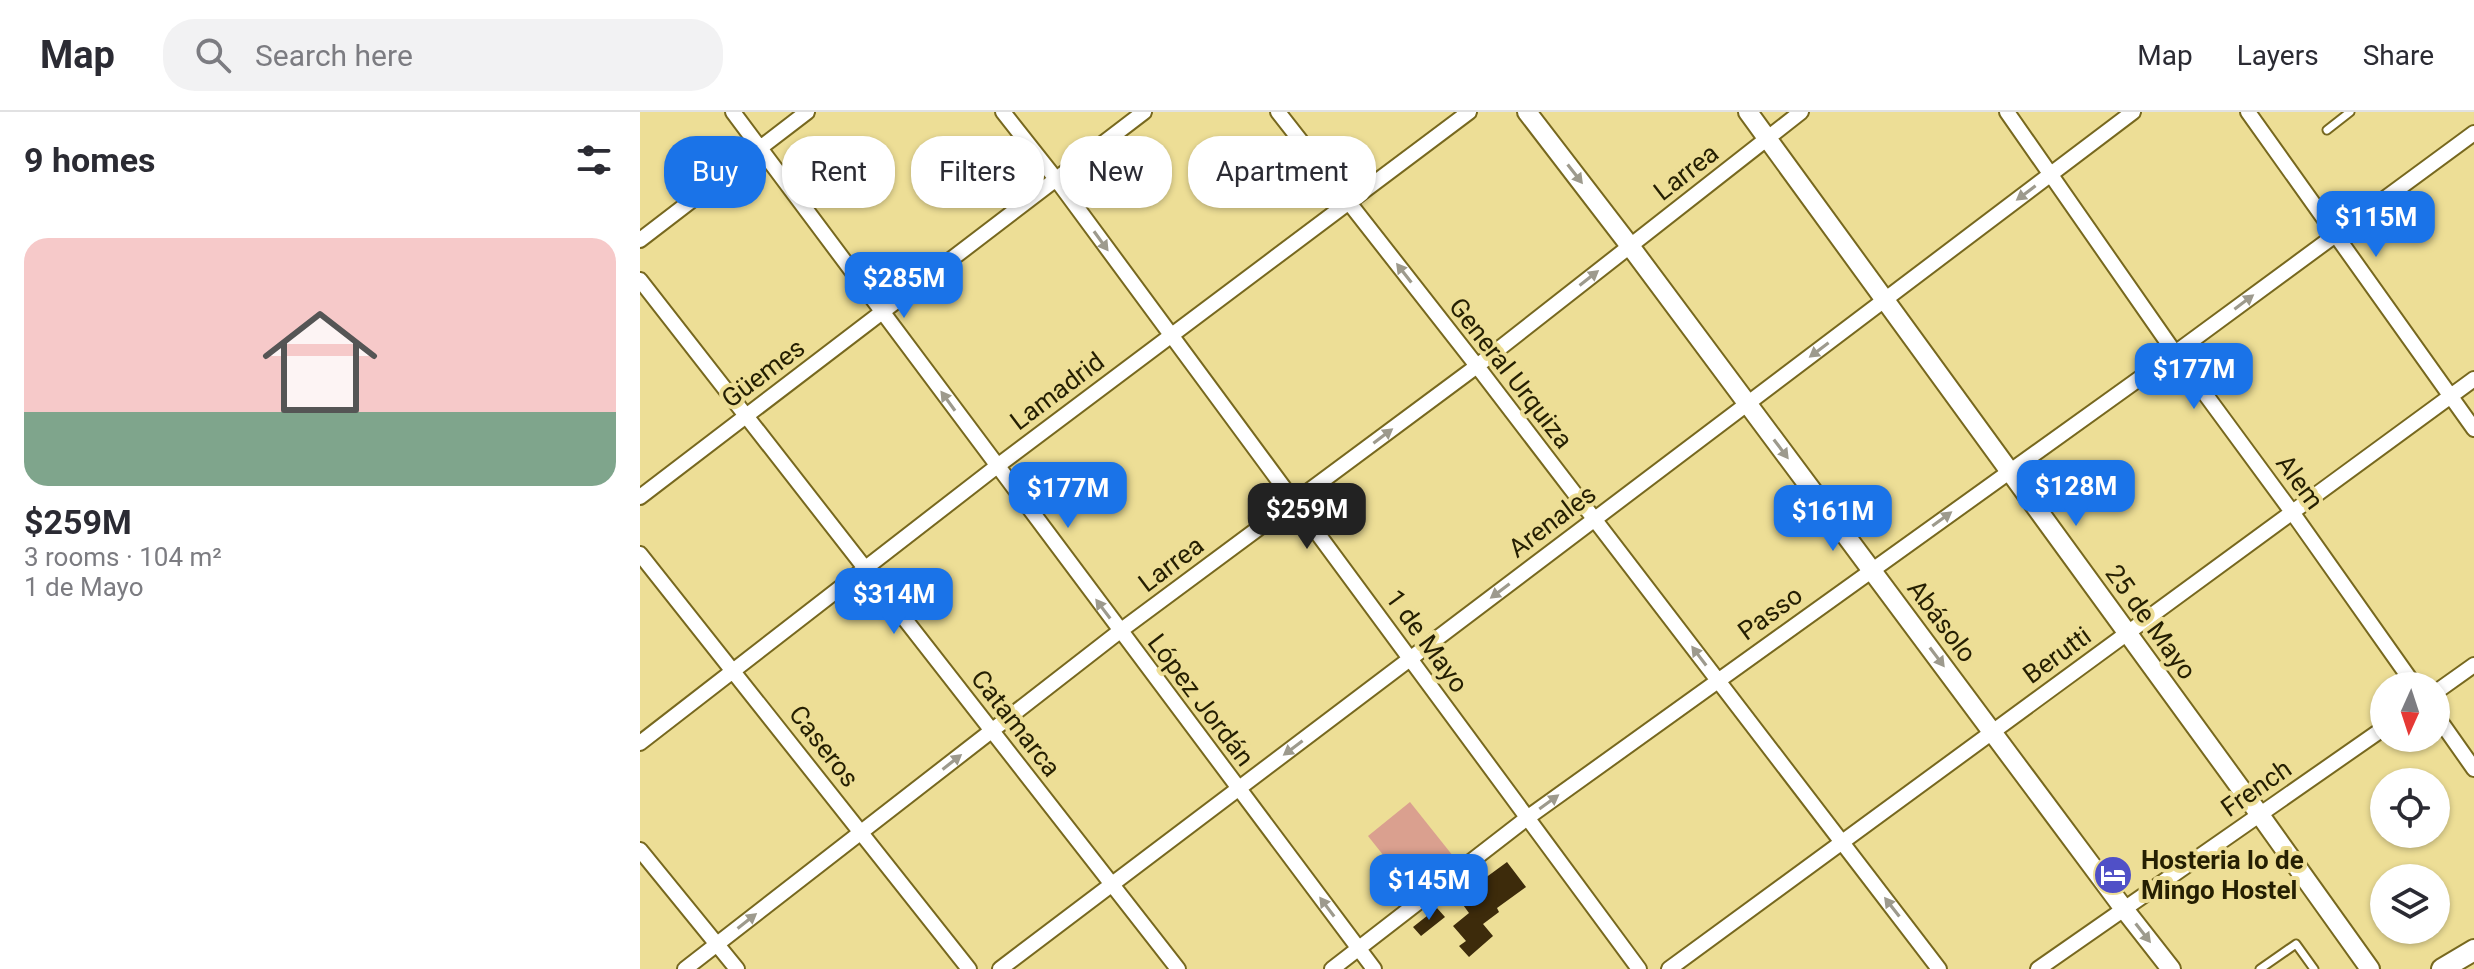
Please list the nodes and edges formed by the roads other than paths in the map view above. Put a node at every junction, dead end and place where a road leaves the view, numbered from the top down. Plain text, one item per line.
1 (733, 112) edge
2 (807, 112) edge
3 (1003, 112) edge
4 (1144, 112) edge
5 (1278, 112) edge
6 (1469, 112) edge
7 (1527, 112) edge
8 (1748, 112) edge
9 (1801, 112) edge
10 (2007, 112) edge
11 (2133, 112) edge
12 (2248, 112) edge
13 (2350, 112) edge
14 (2327, 130) dead end
15 (2474, 133) edge
16 (751, 136) edge
17 (1296, 136) edge
18 (1767, 139) junction
19 (766, 143) edge
20 (766, 156) edge
21 (2051, 174) junction
22 (1056, 179) junction
23 (1376, 181) edge
24 (682, 208) edge
25 (1339, 208) edge
26 (1352, 208) edge
27 (2335, 234) junction
28 (640, 240) edge
29 (1630, 246) junction
30 (640, 280) edge
31 (1884, 300) junction
32 (882, 312) junction
33 (1171, 335) junction
34 (2175, 353) junction
35 (1477, 366) junction
36 (2474, 379) edge
37 (2451, 396) junction
38 (1748, 404) junction
39 (746, 416) junction
40 (2474, 429) edge
41 (996, 467) junction
42 (2008, 471) junction
43 (640, 497) edge
44 (1294, 502) junction
45 (2292, 512) junction
46 (1594, 520) junction
47 (640, 554) edge
48 (865, 569) junction
49 (1871, 570) junction
50 (1120, 631) junction
51 (2127, 633) junction
52 (1410, 659) junction
53 (2474, 665) edge
54 (733, 671) junction
55 (2405, 672) edge
56 (1718, 680) junction
57 (2450, 682) edge
58 (992, 731) junction
59 (1992, 732) junction
60 (2450, 735) edge
61 (2370, 738) edge
62 (640, 743) edge
63 (2474, 769) edge
64 (1238, 789) junction
65 (2260, 815) junction
66 (1527, 818) junction
67 (861, 832) junction
68 (1842, 842) junction
69 (640, 850) edge
70 (1112, 884) junction
71 (2124, 909) junction
72 (717, 944) junction
73 (1359, 949) junction
74 (685, 969) edge
75 (737, 969) edge
76 (969, 969) edge
77 (1000, 969) edge
78 (1178, 969) edge
79 (1332, 969) edge
80 (1374, 969) edge
81 (1639, 969) edge
82 (1669, 969) edge
83 (1939, 969) edge
84 (2038, 969) edge
85 (2171, 969) edge
86 (2260, 969) edge
87 (2314, 969) edge
88 (2370, 969) edge

1 - 16 street, López Jordán
2 - 19 street
3 - 22 street, 1 de Mayo
4 - 22 street, Güemes
5 - 17 street, General Urquiza
6 - 23 street, Lamadrid
7 -> 29 street, Abásolo
8 - 18 street, 25 de Mayo
9 - 18 street, Larrea
10 - 21 street, Alem
11 - 21 street, Arenales
12 - 27 street
13 - 14 lane
15 - 27 street, Passo
18 - 29 street, Larrea
18 - 31 street, 25 de Mayo
20 - 32 street, López Jordán
21 -> 31 street, Arenales
21 - 34 street, Alem
22 - 32 street, Güemes
22 -> 33 street, 1 de Mayo
24 - 28 street
25 - 33 street, Lamadrid
35 -> 26 street, General Urquiza
34 -> 27 street, Passo
27 - 37 street
35 -> 29 street, Larrea
29 - 38 street, Abásolo
30 - 39 street, Catamarca
31 -> 38 street, Arenales
31 - 42 street, 25 de Mayo
32 - 39 street, Güemes
41 -> 32 street, López Jordán
33 - 41 street, Lamadrid
33 - 44 street, 1 de Mayo
34 - 42 street, Passo
34 - 45 street, Alem
44 -> 35 street, Larrea
35 - 46 street, General Urquiza
36 - 37 street, Berutti
37 - 40 street
37 - 45 street, Berutti
38 - 46 street, Arenales
38 -> 49 street, Abásolo
39 - 43 street, Güemes
39 - 48 street, Catamarca
41 - 48 street, Lamadrid
50 -> 41 street, López Jordán
49 -> 42 street, Passo
42 - 51 street, 25 de Mayo
44 - 50 street, Larrea
44 - 52 street, 1 de Mayo
45 - 51 street, Berutti
45 - 55 street, Alem
46 -> 52 street, Arenales
56 -> 46 street, General Urquiza
47 - 54 street, Caseros
48 - 54 street, Lamadrid
48 - 58 street, Catamarca
49 - 56 street, Passo
49 -> 59 street, Abásolo
50 - 58 street, Larrea
50 - 64 street, López Jordán
51 - 59 street, Berutti
51 - 65 street, 25 de Mayo
52 -> 64 street, Arenales
52 - 66 street, 1 de Mayo
53 - 57 street
54 - 62 street, Lamadrid
54 - 67 street, Caseros
66 -> 56 street, Passo
56 - 68 street, General Urquiza
67 -> 58 street, Larrea
58 - 70 street, Catamarca
59 - 68 street, Berutti
59 - 71 street, Abásolo
60 - 63 street
61 - 65 street, French
64 - 70 street, Arenales
73 -> 64 street, López Jordán
65 - 71 street, French
65 - 88 street, 25 de Mayo
66 - 73 street, Passo
66 - 81 street, 1 de Mayo
72 -> 67 street, Larrea
67 - 76 street, Caseros
68 - 82 street, Berutti
83 -> 68 street, General Urquiza
69 - 72 street
70 - 77 street, Arenales
70 - 78 street, Catamarca
71 - 84 street, French
71 -> 85 street, Abásolo
72 - 74 street, Larrea
72 - 75 street
73 - 79 street, Passo
73 - 80 street, López Jordán
86 - 87 lane

